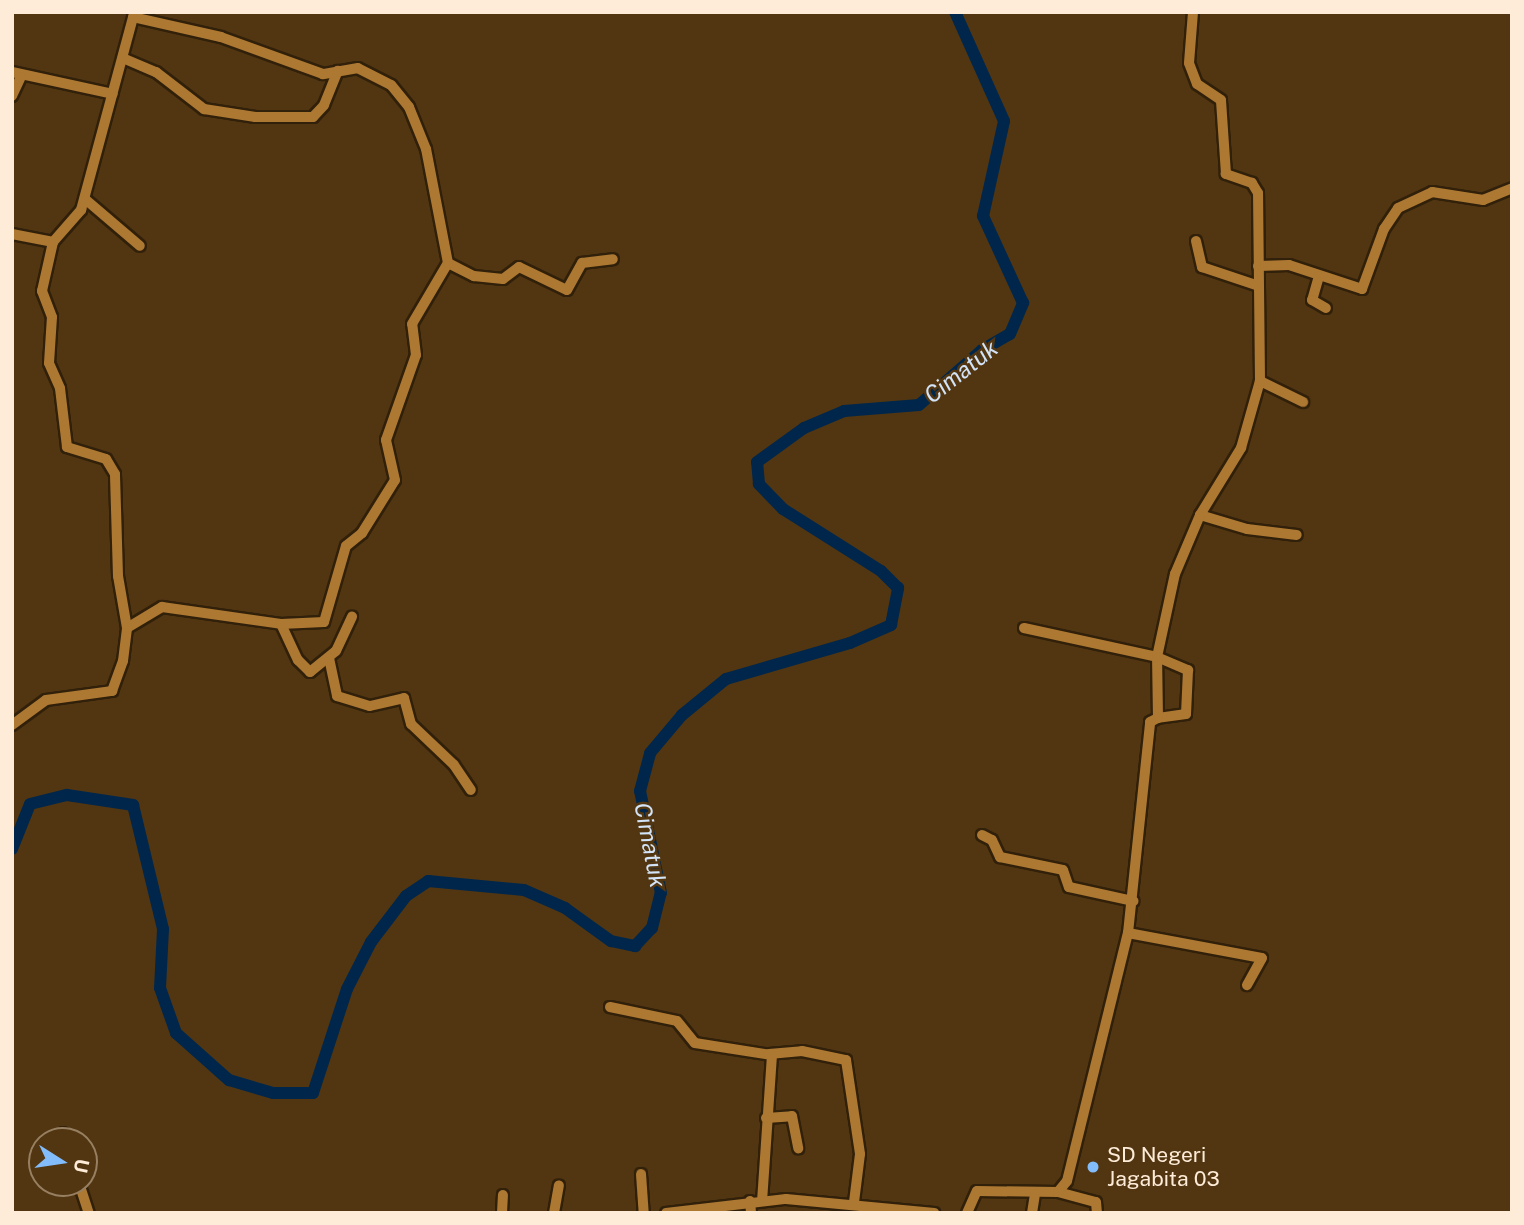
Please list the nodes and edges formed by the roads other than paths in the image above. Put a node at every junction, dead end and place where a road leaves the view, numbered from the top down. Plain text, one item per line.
1 (1193, 12) edge
2 (134, 15) edge
3 (125, 59) junction
4 (338, 69) junction
5 (17, 75) edge
6 (113, 94) junction
7 (12, 96) edge
8 (1512, 188) edge
9 (85, 199) junction
10 (12, 234) edge
11 (1196, 241) dead end
12 (53, 242) junction
13 (140, 246) dead end
14 (613, 259) dead end
15 (448, 263) junction
16 (1258, 266) junction
17 (1319, 276) junction
18 (1259, 286) junction
19 (1326, 308) dead end
20 (1260, 381) junction
21 (1303, 402) dead end
22 (1200, 515) junction
23 (1297, 535) dead end
24 (352, 616) dead end
25 (281, 624) junction
26 (127, 628) junction
27 (1024, 628) dead end
28 (1157, 657) junction
29 (329, 658) junction
30 (1158, 718) junction
31 (12, 725) edge
32 (471, 790) dead end
33 (982, 835) dead end
34 (1133, 901) junction
35 (1128, 933) junction
36 (1247, 985) dead end
37 (610, 1007) dead end
38 (769, 1054) junction
39 (766, 1118) junction
40 (798, 1148) dead end
41 (641, 1174) dead end
42 (558, 1185) dead end
43 (1058, 1192) junction
44 (1035, 1194) junction
45 (503, 1195) dead end
46 (762, 1200) junction
47 (750, 1201) junction
48 (854, 1202) junction
49 (907, 1210) edge
50 (502, 1213) edge
51 (554, 1213) edge
52 (644, 1213) edge
53 (666, 1213) edge
54 (751, 1213) edge
55 (934, 1213) edge
56 (967, 1213) edge
57 (1032, 1213) edge
58 (1097, 1213) edge

1 - 16 street
2 - 3 street
2 - 4 street
3 - 4 street
3 - 6 street
4 - 15 street
5 - 6 street
5 - 7 street
6 - 9 street
8 - 17 street
9 - 12 street
9 - 13 street
10 - 12 street
11 - 18 street
12 - 26 street
14 - 15 street
15 - 25 street
16 - 17 street
16 - 18 street
17 - 19 street
18 - 20 street
20 - 21 street
20 - 22 street
22 - 23 street
22 - 28 street
24 - 29 street
25 - 26 street
25 - 29 street
26 - 31 street
27 - 28 street
28 - 30 street
28 - 30 street
29 - 32 street
30 - 34 street
33 - 34 street
34 - 35 street
35 - 36 street
35 - 43 street
37 - 38 street
38 - 39 street
38 - 48 street
39 - 40 street
39 - 46 street
41 - 52 street
42 - 51 street
43 - 44 street
43 - 58 street
44 - 56 street
44 - 57 street
45 - 50 street
46 - 47 street
46 - 48 street
47 - 53 street
47 - 54 street
48 - 49 street
49 - 55 street

